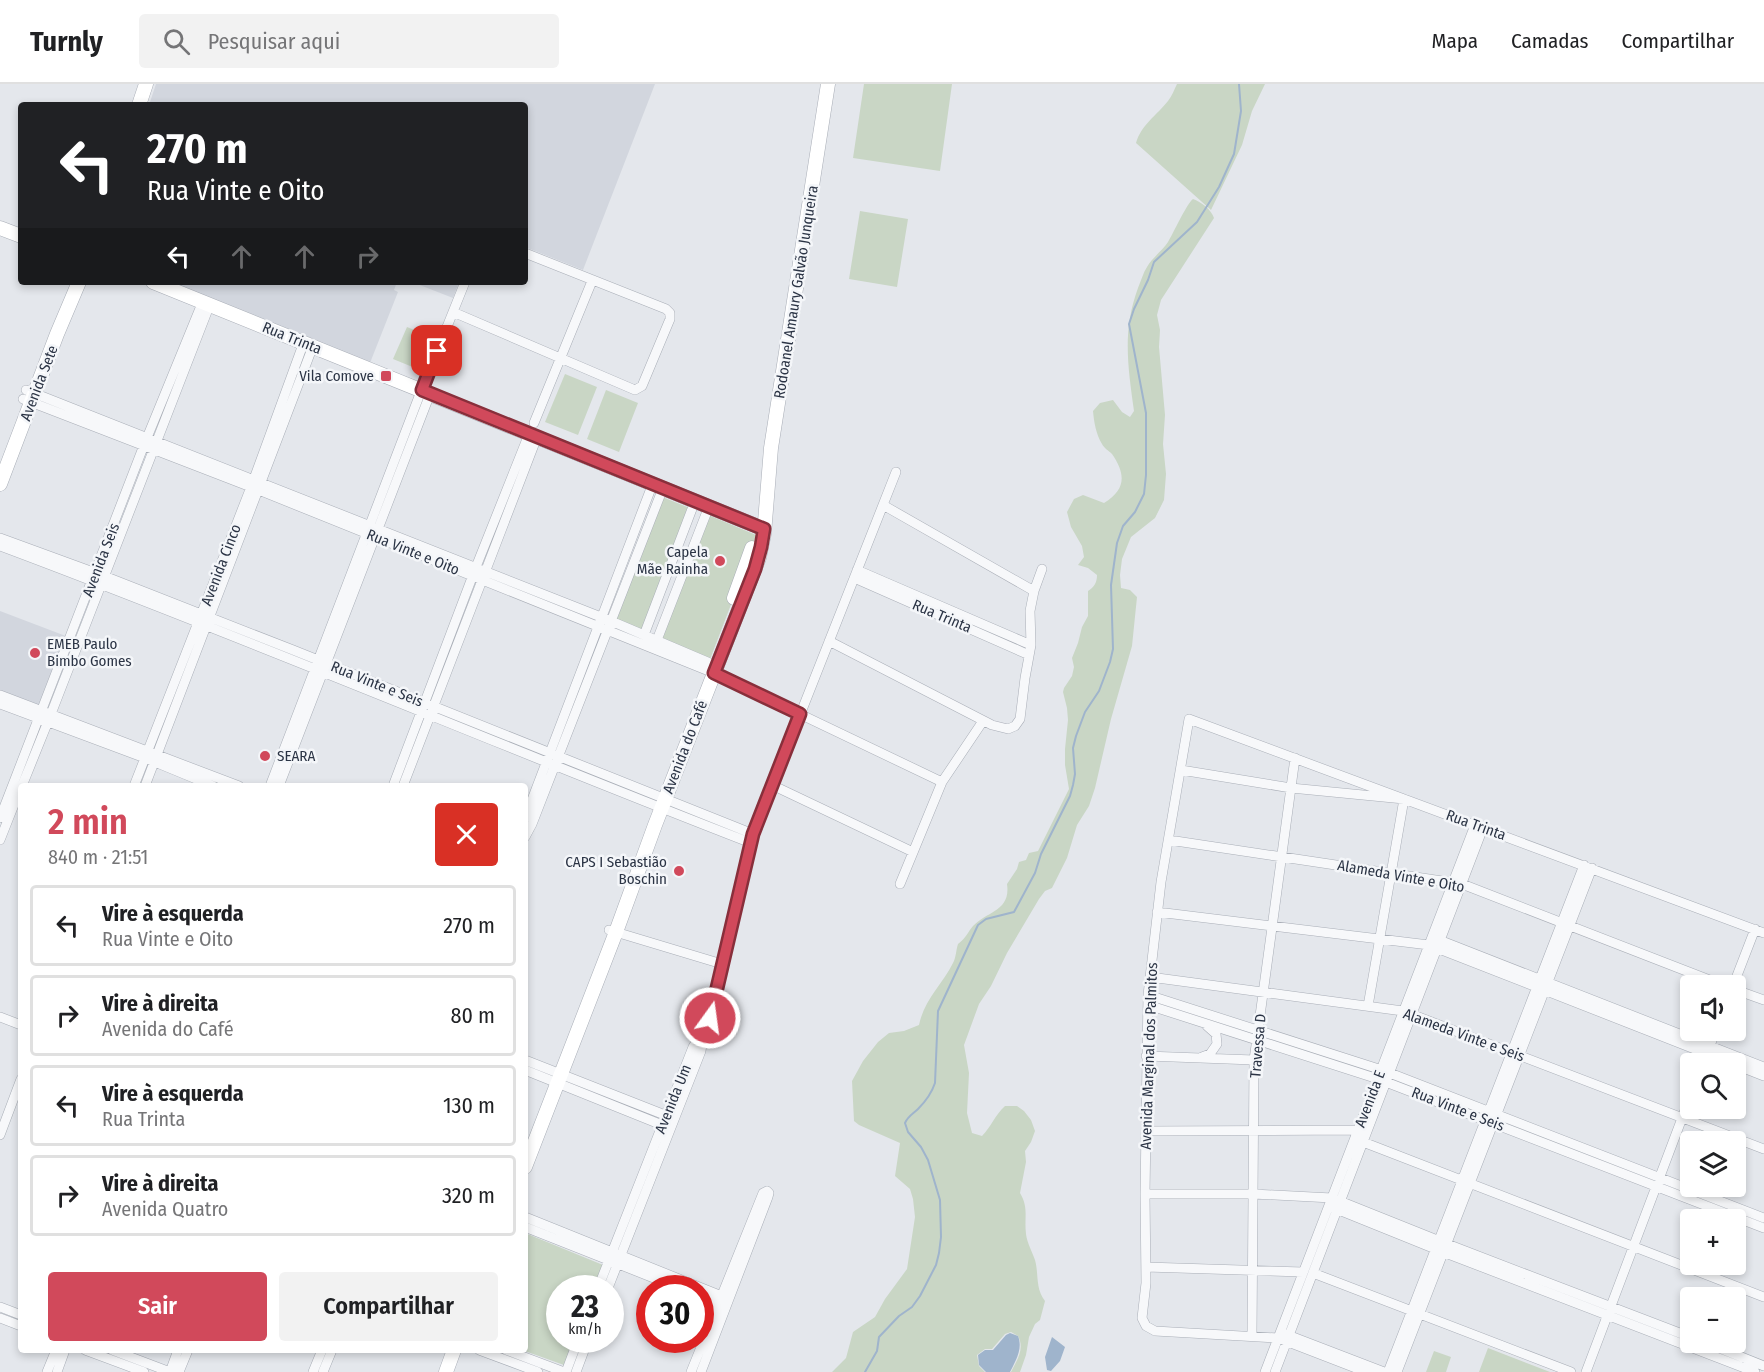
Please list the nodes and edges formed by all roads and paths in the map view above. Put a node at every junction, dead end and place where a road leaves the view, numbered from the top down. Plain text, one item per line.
1 (146, 84) edge
2 (828, 84) edge
3 (140, 102) edge
4 (0, 228) edge
5 (18, 235) edge
6 (528, 254) edge
7 (592, 281) junction
8 (68, 285) edge
9 (78, 285) edge
10 (161, 285) edge
11 (464, 285) edge
12 (206, 303) junction
13 (453, 312) junction
14 (307, 348) junction
15 (561, 358) junction
16 (29, 396) junction
17 (424, 396) junction
18 (532, 436) junction
19 (150, 443) junction
20 (0, 459) edge
21 (896, 472) dead end
22 (0, 484) edge
23 (256, 484) junction
24 (657, 489) junction
25 (765, 500) joint
26 (883, 505) junction
27 (692, 509) junction
28 (706, 514) junction
29 (372, 531) junction
30 (760, 533) junction
31 (0, 538) edge
32 (0, 546) edge
33 (1042, 569) dead end
34 (479, 573) junction
35 (856, 574) junction
36 (99, 579) junction
37 (1034, 591) junction
38 (204, 620) junction
39 (604, 623) junction
40 (644, 635) junction
41 (657, 640) junction
42 (829, 641) junction
43 (1030, 650) junction
44 (320, 666) junction
45 (712, 668) junction
46 (0, 694) edge
47 (0, 704) edge
48 (427, 709) junction
49 (800, 714) junction
50 (45, 716) junction
51 (1188, 719) joint
52 (983, 721) junction
53 (151, 756) junction
54 (1295, 758) junction
55 (552, 759) junction
56 (1181, 770) junction
57 (942, 782) junction
58 (22, 783) edge
59 (136, 783) edge
60 (146, 783) edge
61 (207, 783) edge
62 (230, 783) edge
63 (271, 783) edge
64 (280, 783) edge
65 (394, 783) edge
66 (404, 783) edge
67 (772, 785) junction
68 (1291, 788) junction
69 (18, 794) edge
70 (1404, 799) junction
71 (660, 803) junction
72 (528, 811) edge
73 (0, 818) edge
74 (1479, 826) junction
75 (528, 831) edge
76 (752, 839) junction
77 (0, 840) edge
78 (1169, 840) junction
79 (913, 852) junction
80 (1281, 857) junction
81 (1588, 867) junction
82 (1391, 874) junction
83 (900, 884) dead end
84 (1457, 884) junction
85 (1157, 912) junction
86 (1272, 925) junction
87 (1566, 925) junction
88 (613, 931) junction
89 (1759, 931) edge
90 (1380, 939) junction
91 (1435, 942) junction
92 (722, 964) junction
93 (1696, 975) edge
94 (1738, 975) edge
95 (1150, 977) junction
96 (1542, 985) junction
97 (1263, 992) junction
98 (1746, 994) edge
99 (1148, 1000) junction
100 (1764, 1000) edge
101 (1368, 1006) junction
102 (1408, 1012) junction
103 (0, 1017) edge
104 (1193, 1020) junction
105 (18, 1024) edge
106 (1257, 1036) junction
107 (1712, 1041) edge
108 (1709, 1050) junction
109 (1708, 1053) edge
110 (1714, 1053) edge
111 (1516, 1054) junction
112 (1146, 1056) junction
113 (1197, 1058) junction
114 (1254, 1060) junction
115 (528, 1062) edge
116 (1764, 1067) edge
117 (1746, 1069) edge
118 (528, 1071) edge
119 (1384, 1076) junction
120 (1764, 1076) edge
121 (556, 1078) junction
122 (18, 1087) edge
123 (1680, 1116) edge
124 (1491, 1117) junction
125 (1682, 1119) edge
126 (1688, 1119) edge
127 (669, 1122) junction
128 (1358, 1130) junction
129 (1146, 1131) junction
130 (1254, 1131) junction
131 (0, 1136) edge
132 (528, 1142) edge
133 (1363, 1142) junction
134 (1764, 1149) edge
135 (528, 1158) edge
136 (1658, 1182) junction
137 (1466, 1183) junction
138 (1145, 1194) junction
139 (1253, 1194) junction
140 (1335, 1204) junction
141 (528, 1218) edge
142 (1764, 1218) edge
143 (528, 1228) edge
144 (1764, 1228) edge
145 (1441, 1246) junction
146 (1633, 1247) junction
147 (615, 1258) junction
148 (1146, 1267) junction
149 (1253, 1271) junction
150 (1308, 1272) junction
151 (605, 1275) edge
152 (611, 1275) edge
153 (651, 1275) edge
154 (1764, 1297) edge
155 (714, 1300) edge
156 (724, 1302) junction
157 (0, 1307) edge
158 (1609, 1311) junction
159 (1415, 1312) junction
160 (18, 1314) edge
161 (0, 1318) edge
162 (18, 1325) edge
163 (1680, 1335) edge
164 (1252, 1336) junction
165 (1284, 1337) junction
166 (55, 1353) edge
167 (64, 1353) edge
168 (93, 1353) edge
169 (120, 1353) edge
170 (177, 1353) edge
171 (187, 1353) edge
172 (321, 1353) edge
173 (331, 1353) edge
174 (446, 1353) edge
175 (453, 1353) edge
176 (487, 1353) edge
177 (514, 1353) edge
178 (573, 1353) edge
179 (583, 1353) edge
180 (1732, 1353) edge
181 (1764, 1366) edge
182 (47, 1372) edge
183 (57, 1372) edge
184 (144, 1372) edge
185 (170, 1372) edge
186 (179, 1372) edge
187 (313, 1372) edge
188 (323, 1372) edge
189 (439, 1372) edge
190 (446, 1372) edge
191 (538, 1372) edge
192 (565, 1372) edge
193 (576, 1372) edge
194 (691, 1372) edge
195 (701, 1372) edge
196 (1265, 1372) edge
197 (1275, 1372) edge
198 (1366, 1372) edge
199 (1386, 1372) edge
200 (1397, 1372) edge
201 (1571, 1372) edge
202 (1586, 1372) edge
203 (1755, 1372) edge

1 - 3 main road
2 - 25 main road, Rodoanel Amaury Galvão Junqueira
4 - 5 main road
6 - 7 street
7 - 15 street
7 - 15 street
8 - 16 main road, Avenida Sete
9 - 16 main road, Avenida Sete
10 - 12 main road, Rua Trinta
11 - 13 street
12 - 14 main road, Rua Trinta
12 - 19 street, Avenida Seis
13 - 15 street
13 - 17 street
14 - 17 main road, Rua Trinta
14 - 23 street, Avenida Cinco
15 - 18 street
16 - 19 street, Rua Vinte e Oito
16 - 20 main road, Avenida Sete
16 - 22 main road, Avenida Sete
17 - 18 main road, Rua Trinta
17 - 29 street
18 - 24 main road, Rua Trinta
18 - 34 street
19 - 23 street, Rua Vinte e Oito
19 - 36 street, Avenida Seis
21 - 26 street, Avenida Um
23 - 29 street, Rua Vinte e Oito
23 - 38 street, Avenida Cinco
24 - 27 main road, Rua Trinta
24 - 30 main road, Rua Trinta
24 - 39 street
25 - 30 main road, Avenida do Café
26 - 35 street, Avenida Um
26 - 37 street
27 - 28 main road, Rua Trinta
27 - 40 street
28 - 30 main road, Rua Trinta
28 - 41 street
29 - 34 street, Rua Vinte e Oito
29 - 44 street
30 - 45 main road, Avenida do Café
31 - 36 street, Rua Vinte e Seis
32 - 36 street, Rua Vinte e Seis
33 - 37 street
34 - 39 street, Rua Vinte e Oito
34 - 48 street
35 - 42 street, Avenida Um
35 - 43 street, Rua Trinta
36 - 38 street, Rua Vinte e Seis
36 - 50 street, Avenida Seis
37 - 43 street
38 - 44 street, Rua Vinte e Seis
38 - 53 street, Avenida Cinco
39 - 40 street, Rua Vinte e Oito
39 - 45 street, Rua Vinte e Oito
39 - 55 street
40 - 41 street, Rua Vinte e Oito
41 - 45 street, Rua Vinte e Oito
42 - 49 street, Avenida Um
42 - 52 street
43 - 52 street
44 - 48 street, Rua Vinte e Seis
44 - 63 street
44 - 64 street
45 - 49 street, Rua Vinte e Oito
45 - 71 main road, Avenida do Café
46 - 50 street
47 - 50 street
48 - 55 street, Rua Vinte e Seis
48 - 65 street
48 - 66 street
49 - 57 street, Rua Vinte e Oito
49 - 67 street, Avenida Um
50 - 53 street
50 - 58 street, Avenida Seis
50 - 73 street, Avenida Seis
51 - 54 street, Rua Trinta
51 - 56 street, Avenida Marginal dos Palmitos
52 - 57 street
53 - 59 street, Avenida Cinco
53 - 60 street, Avenida Cinco
53 - 61 street
53 - 62 street
54 - 68 street, Travessa D
54 - 70 street, Rua Trinta
55 - 71 street, Rua Vinte e Seis
55 - 72 street
55 - 75 street
56 - 68 street
56 - 78 street, Avenida Marginal dos Palmitos
57 - 79 street
67 - 76 street, Avenida Um
67 - 79 street
68 - 70 street
68 - 80 street, Travessa D
69 - 77 street, Avenida Seis
70 - 74 street, Rua Trinta
70 - 82 street
71 - 76 street, Rua Vinte e Seis
71 - 88 main road, Avenida do Café
74 - 81 street, Rua Trinta
74 - 84 street, Avenida E
76 - 92 street, Avenida Um
78 - 80 street, Alameda Vinte e Oito
78 - 85 street, Avenida Marginal dos Palmitos
79 - 83 street
80 - 82 street, Alameda Vinte e Oito
80 - 86 street, Travessa D
81 - 87 street
81 - 89 street, Rua Trinta
82 - 84 street, Alameda Vinte e Oito
82 - 90 street
84 - 87 street, Alameda Vinte e Oito
84 - 91 street, Avenida E
85 - 86 street
85 - 95 street, Avenida Marginal dos Palmitos
86 - 90 street
86 - 97 street, Travessa D
87 - 93 street, Alameda Vinte e Oito
87 - 96 street
88 - 92 street
88 - 121 main road, Avenida do Café
89 - 94 street
90 - 91 street
90 - 101 street
91 - 96 street
91 - 102 street, Avenida E
92 - 127 street, Avenida Um
95 - 97 street, Alameda Vinte e Seis
95 - 99 street, Avenida Marginal dos Palmitos
96 - 108 street
96 - 111 street
97 - 101 street, Alameda Vinte e Seis
97 - 106 street, Travessa D
98 - 100 street
99 - 104 street, Rua Vinte e Seis
99 - 106 street, Rua Vinte e Seis
99 - 112 street, Avenida Marginal dos Palmitos
101 - 102 street, Alameda Vinte e Seis
102 - 111 street, Alameda Vinte e Seis
102 - 119 street, Avenida E
103 - 105 street
104 - 106 street, Rua Vinte e Seis
104 - 113 street
106 - 114 street, Travessa D
106 - 119 street, Rua Vinte e Seis
107 - 108 street
108 - 109 street
108 - 110 street
108 - 116 street
111 - 123 street, Alameda Vinte e Seis
111 - 124 street
112 - 113 street
112 - 129 street, Avenida Marginal dos Palmitos
113 - 114 street
114 - 130 street, Travessa D
115 - 121 street
117 - 120 street
118 - 121 street
119 - 124 street, Rua Vinte e Seis
119 - 128 street, Avenida E
119 - 133 street, Avenida E
121 - 127 street
121 - 132 main road, Avenida do Café
121 - 135 main road, Avenida do Café
122 - 131 street
124 - 136 street, Rua Vinte e Seis
124 - 137 street
125 - 136 street
126 - 134 street, Alameda Vinte e Seis
127 - 147 street, Avenida Um
128 - 130 street
128 - 140 street, Avenida E
129 - 130 street
129 - 138 street, Avenida Marginal dos Palmitos
130 - 139 street, Travessa D
133 - 137 street
133 - 140 street, Avenida E
136 - 142 street, Rua Vinte e Seis
136 - 144 street, Rua Vinte e Seis
136 - 146 street
137 - 145 street
137 - 146 street
138 - 139 street
138 - 148 street, Avenida Marginal dos Palmitos
139 - 140 street
139 - 149 street, Travessa D
140 - 145 street
140 - 150 street, Avenida E
141 - 147 street
143 - 147 street
145 - 158 street
145 - 159 street
146 - 154 street
146 - 158 street
147 - 151 street, Avenida Um
147 - 152 street, Avenida Um
147 - 153 street
147 - 156 street
148 - 149 street
148 - 164 street, Avenida Marginal dos Palmitos
149 - 150 street
149 - 164 street, Travessa D
150 - 159 street
150 - 165 street, Avenida E
155 - 156 street
156 - 156 street
156 - 194 street
156 - 195 street
157 - 160 street
158 - 163 street
158 - 202 street
158 - 203 street
159 - 199 street
159 - 200 street
159 - 201 street
161 - 162 street
164 - 165 street
165 - 196 street, Avenida E
165 - 197 street, Avenida E
165 - 198 street
165 - 199 street
166 - 182 street
167 - 183 street
168 - 184 street
169 - 185 street
170 - 185 street
171 - 186 street
172 - 187 street
173 - 188 street
174 - 189 main road
175 - 190 main road
176 - 191 street
177 - 192 street
178 - 192 street
179 - 193 street
180 - 181 street

